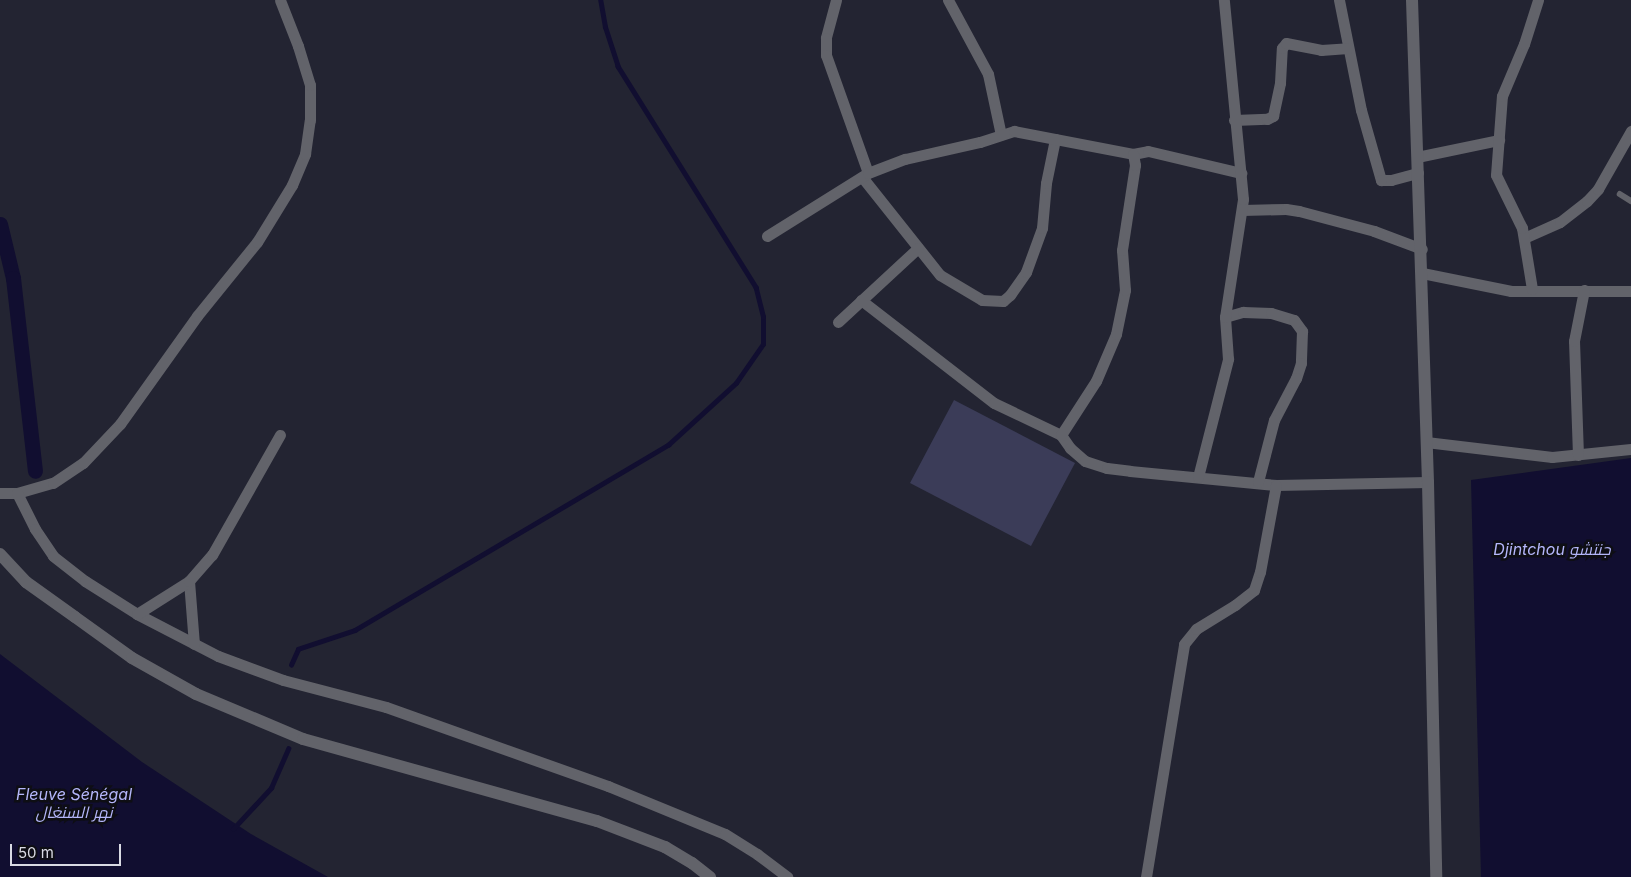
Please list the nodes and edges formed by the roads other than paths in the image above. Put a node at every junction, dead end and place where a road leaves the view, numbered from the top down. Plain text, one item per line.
1 (280, 0) edge
2 (836, 0) edge
3 (948, 0) edge
4 (1224, 0) edge
5 (1339, 0) edge
6 (1412, 0) edge
7 (1538, 0) edge
8 (1348, 48) junction
9 (1234, 120) junction
10 (1631, 131) edge
11 (1001, 135) junction
12 (1055, 139) junction
13 (1499, 140) junction
14 (1133, 154) junction
15 (1417, 157) junction
16 (1241, 173) junction
17 (1418, 173) junction
18 (865, 175) junction
19 (1620, 194) dead end
20 (1631, 201) edge
21 (1242, 210) junction
22 (767, 236) dead end
23 (1524, 238) junction
24 (918, 248) junction
25 (1422, 250) junction
26 (1422, 273) junction
27 (1532, 289) junction
28 (1584, 290) junction
29 (1631, 291) edge
30 (861, 300) junction
31 (1224, 316) junction
32 (838, 322) dead end
33 (280, 435) dead end
34 (1061, 435) junction
35 (1426, 442) junction
36 (1631, 449) edge
37 (1578, 455) junction
38 (1198, 477) junction
39 (1258, 482) junction
40 (1428, 482) junction
41 (1276, 485) junction
42 (0, 493) edge
43 (18, 493) junction
44 (0, 554) edge
45 (189, 582) junction
46 (136, 614) junction
47 (194, 644) junction
48 (710, 877) edge
49 (787, 877) edge
50 (1146, 877) edge
51 (1436, 877) edge

1 - 43 street
2 - 18 street
3 - 11 street
4 - 9 street
5 - 8 street
6 - 15 street
7 - 13 street
8 - 9 street
8 - 17 street
9 - 16 street
10 - 23 street
11 - 12 street
11 - 18 street
12 - 14 street
12 - 24 street
13 - 15 street
13 - 23 street
14 - 16 street
14 - 34 street
15 - 17 street
16 - 21 street
17 - 25 street
18 - 22 street
18 - 24 street
19 - 20 lane
21 - 25 street
21 - 31 street
23 - 27 street
24 - 30 street
25 - 26 street
26 - 27 street
26 - 35 street
27 - 28 street
28 - 29 street
28 - 37 street
30 - 32 street
30 - 34 street
31 - 38 street
31 - 39 street
33 - 45 street
34 - 38 street
35 - 37 street
35 - 40 street
36 - 37 street
38 - 39 street
39 - 41 street
40 - 41 street
40 - 51 street
41 - 50 street
42 - 43 street
43 - 46 street
44 - 48 street
45 - 46 street
45 - 47 street
46 - 47 street
47 - 49 street

